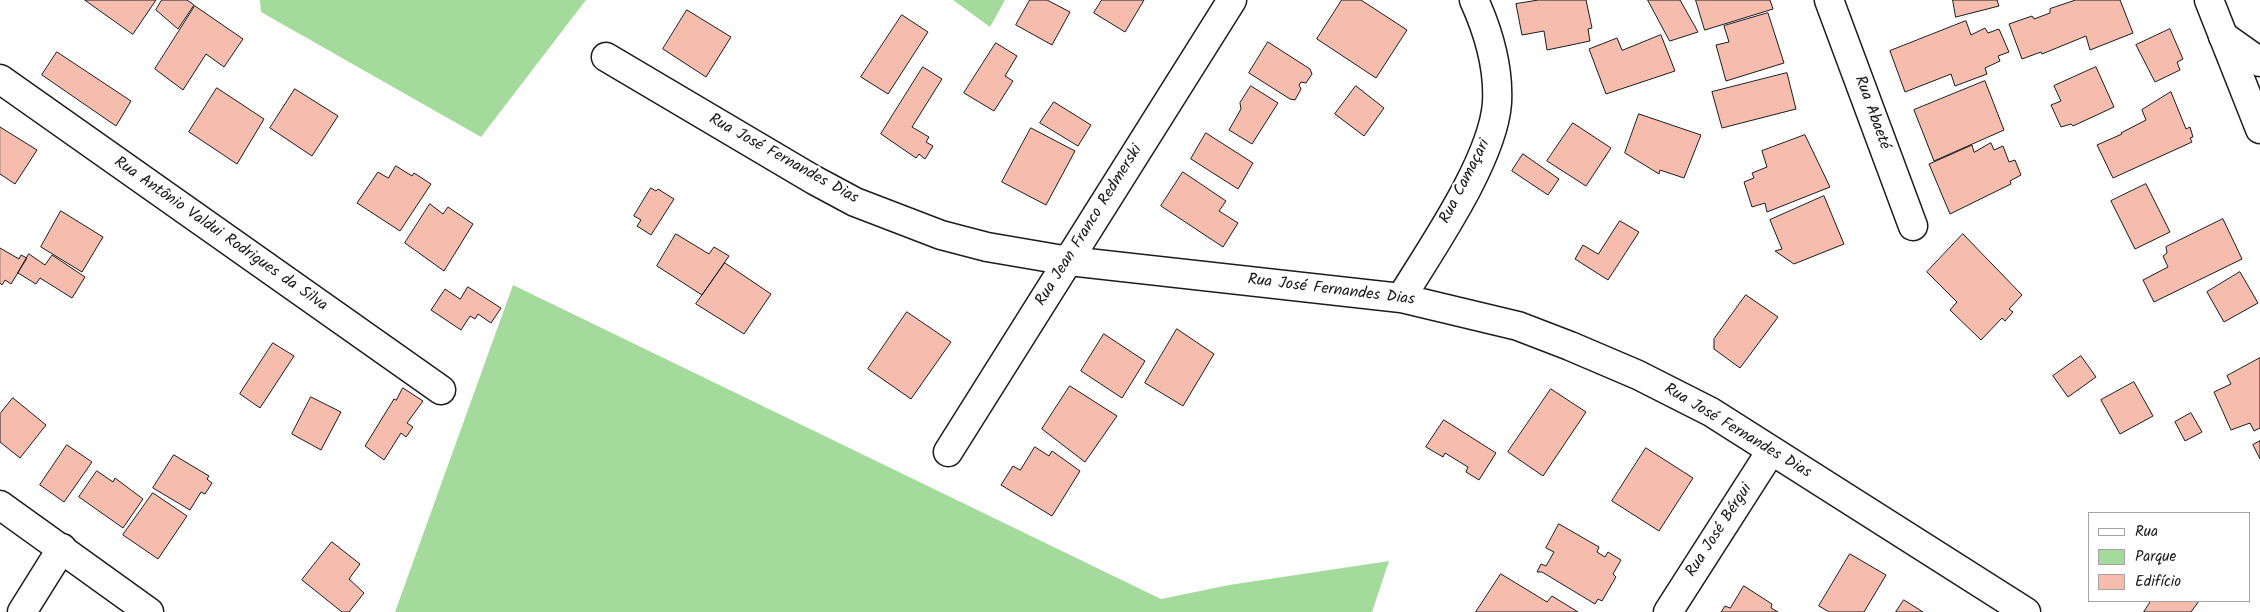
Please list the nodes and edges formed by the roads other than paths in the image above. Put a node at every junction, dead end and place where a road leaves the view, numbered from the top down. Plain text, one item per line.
1 (1232, 0) edge
2 (1474, 0) edge
3 (1829, 0) edge
4 (2209, 0) edge
5 (2223, 36) junction
6 (606, 57) dead end
7 (2260, 62) edge
8 (0, 79) edge
9 (2260, 129) edge
10 (1913, 226) dead end
11 (1069, 260) junction
12 (1401, 298) junction
13 (441, 390) dead end
14 (1771, 451) junction
15 (948, 452) dead end
16 (0, 505) edge
17 (62, 548) junction
18 (2017, 610) edge
19 (22, 612) edge
20 (149, 612) edge
21 (1668, 612) edge

1 - 11 street, Rua Jean Franco Redmerski
2 - 12 street, Rua Camaçari
3 - 10 street, Rua Abaeté
4 - 5 street
5 - 7 street
5 - 9 street
6 - 11 street, Rua José Fernandes Dias
8 - 13 street, Rua Antônio Valdui Rodrigues da Silva
11 - 12 street, Rua José Fernandes Dias
11 - 15 street, Rua Jean Franco Redmerski
12 - 14 street, Rua José Fernandes Dias
14 - 18 street, Rua José Fernandes Dias
14 - 21 street, Rua José Bérgui
16 - 17 street
17 - 19 street
17 - 20 street

